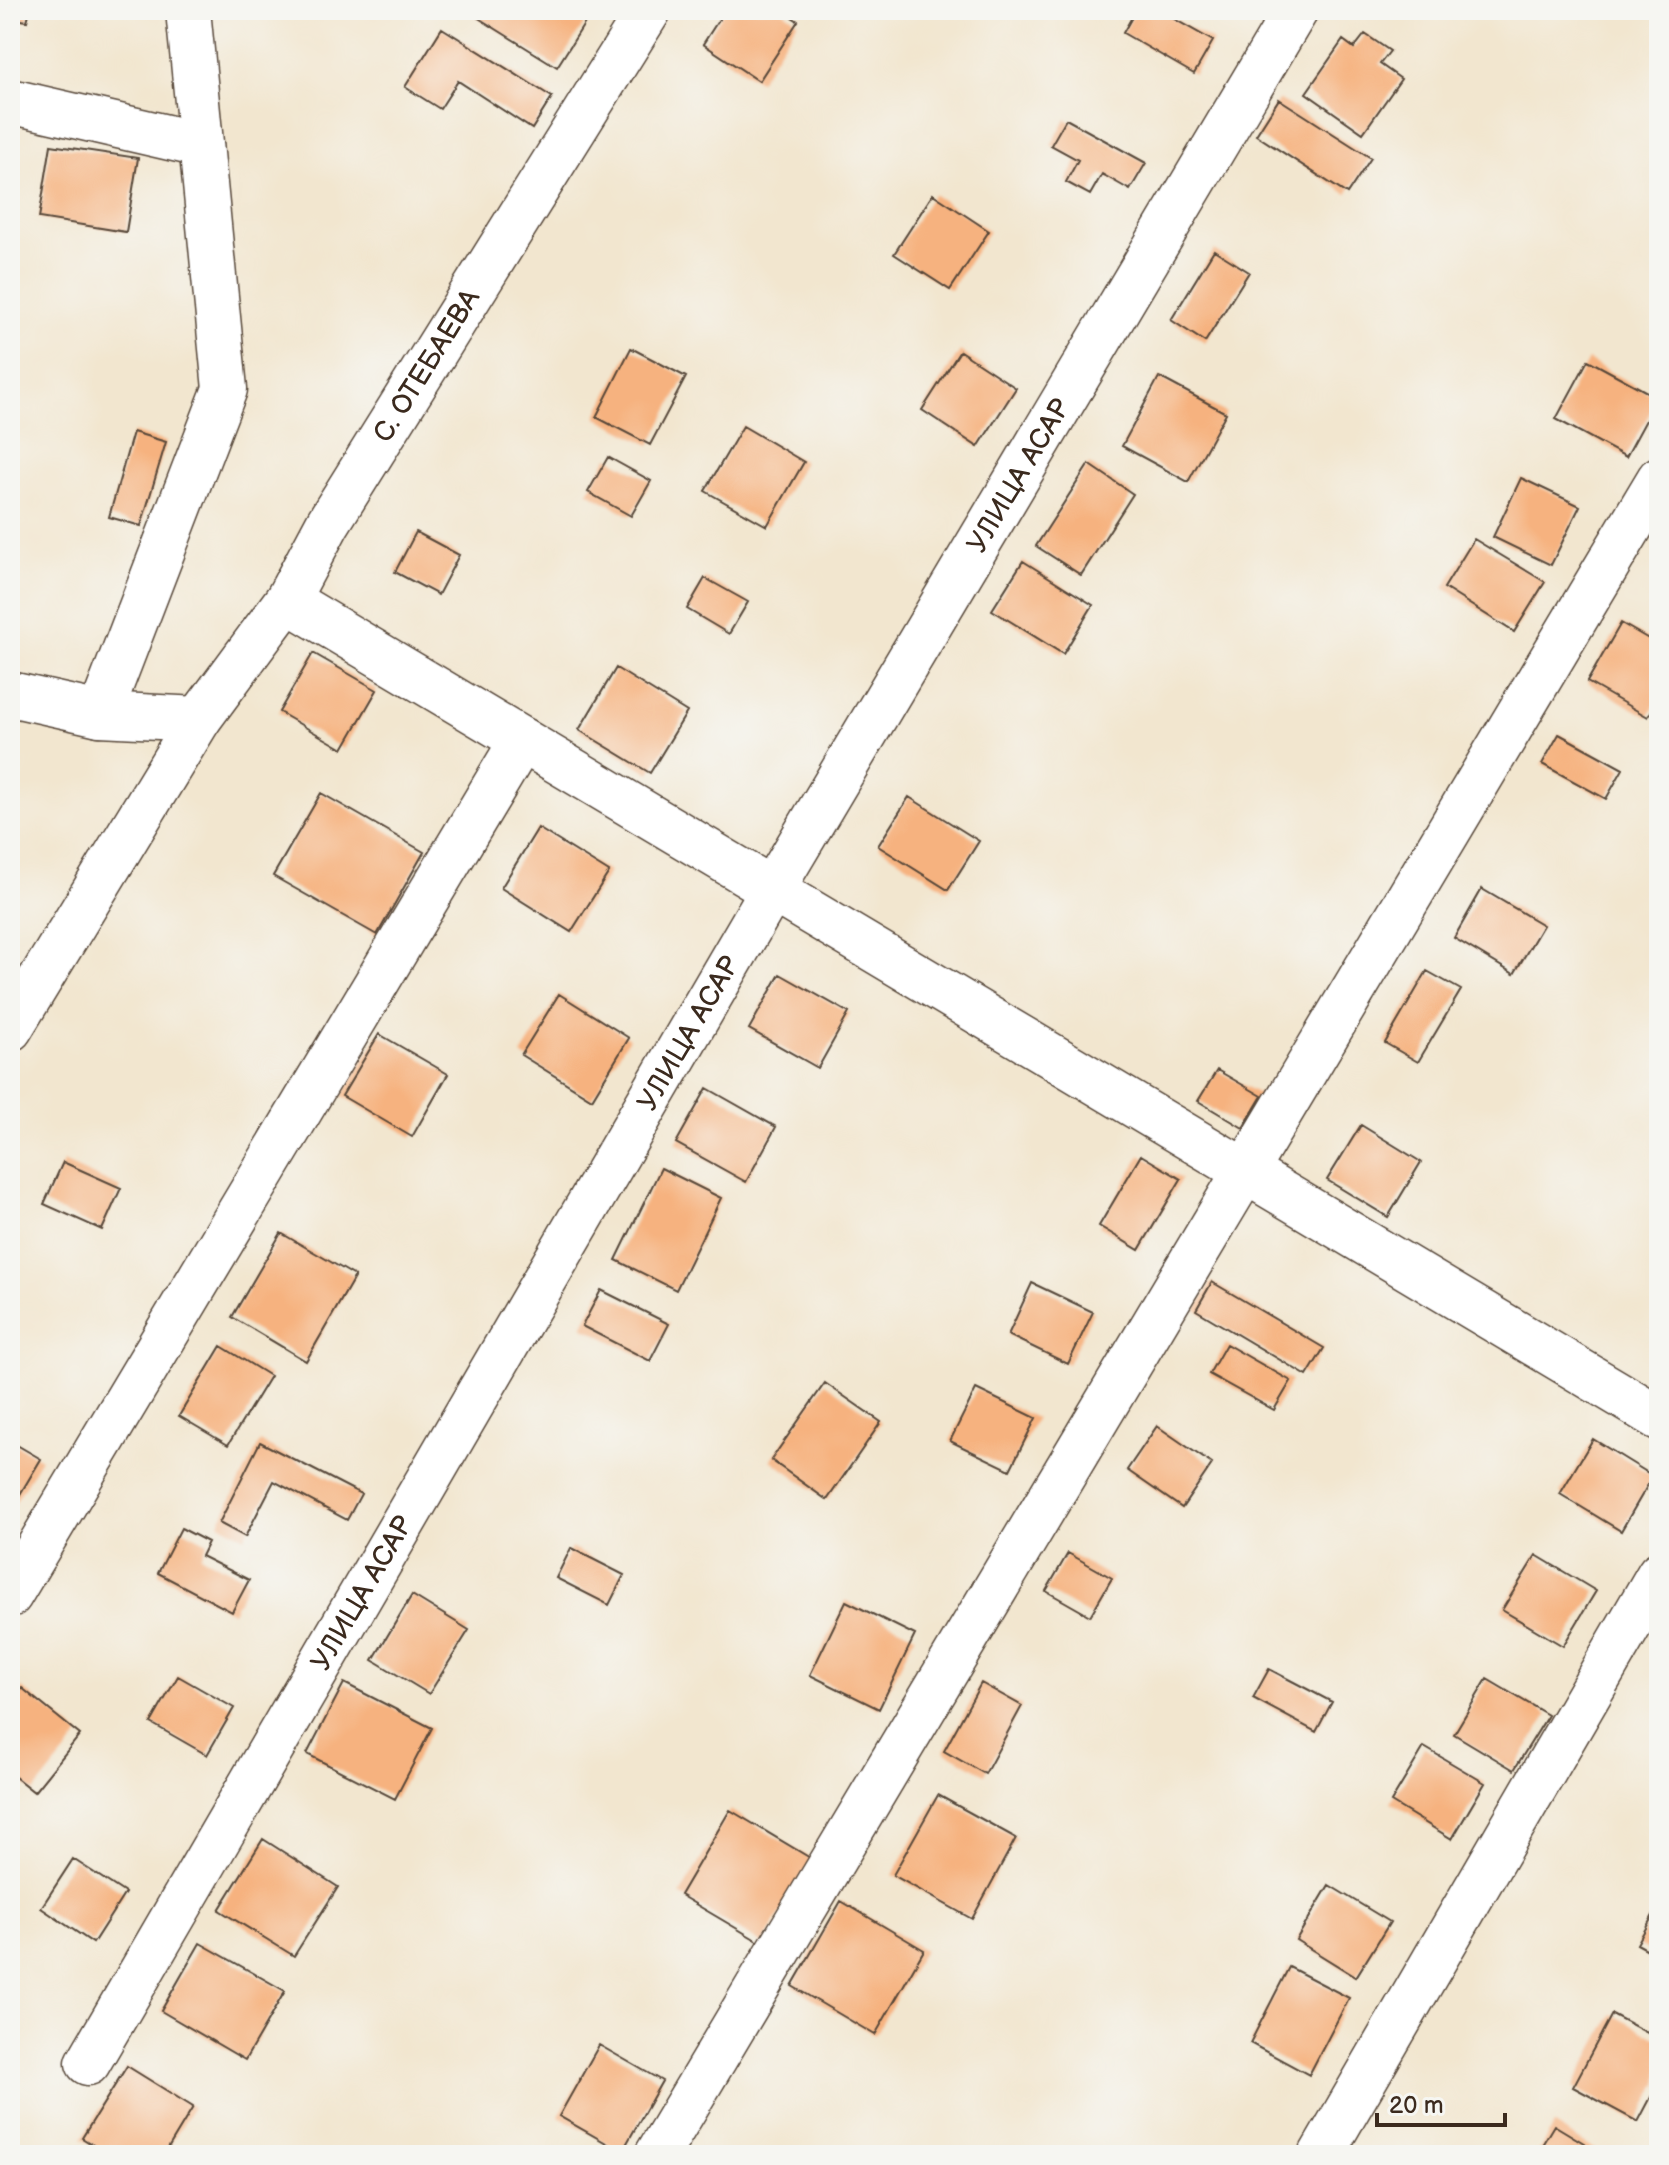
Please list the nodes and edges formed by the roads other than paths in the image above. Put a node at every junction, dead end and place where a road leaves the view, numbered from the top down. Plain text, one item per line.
1 (188, 10) edge
2 (649, 10) edge
3 (1296, 10) edge
4 (10, 101) edge
5 (201, 145) junction
6 (1659, 479) edge
7 (287, 600) junction
8 (10, 694) edge
9 (100, 714) junction
10 (199, 719) junction
11 (522, 740) junction
12 (772, 890) junction
13 (10, 1029) edge
14 (1245, 1172) junction
15 (1659, 1418) edge
16 (1659, 1574) edge
17 (10, 1595) edge
18 (88, 2063) dead end
19 (657, 2155) edge
20 (1321, 2155) edge

1 - 5 street
2 - 7 street, С. ОТЕБАЕВА
3 - 12 street, УЛИЦА АСАР
4 - 5 street
5 - 9 street
6 - 14 street
7 - 10 street, С. ОТЕБАЕВА
7 - 11 street
8 - 9 street
9 - 10 street
10 - 13 street, С. ОТЕБАЕВА
11 - 12 street
11 - 17 street
12 - 14 street
12 - 18 street, УЛИЦА АСАР
14 - 15 street
14 - 19 street
16 - 20 street

